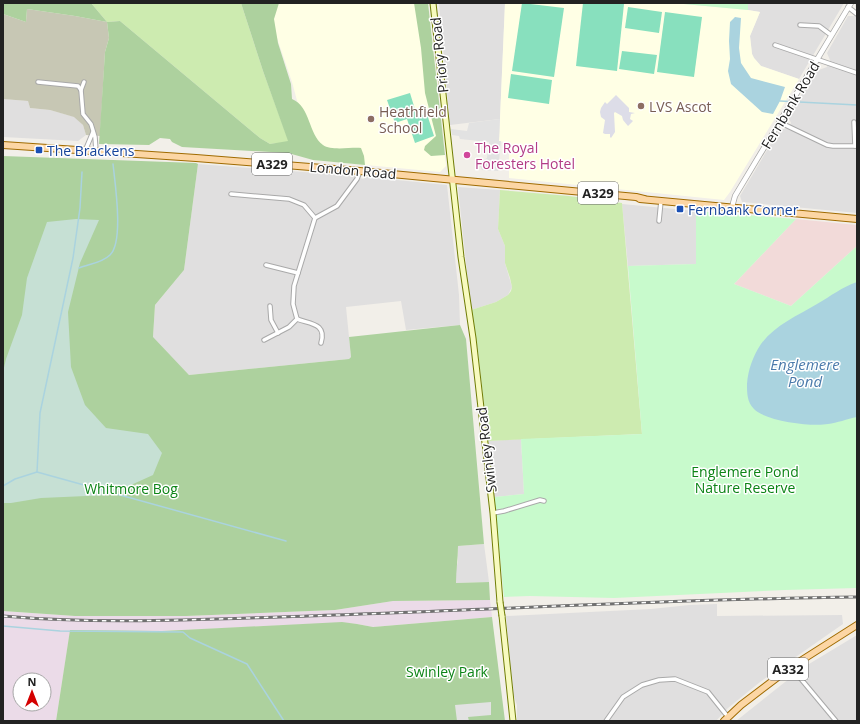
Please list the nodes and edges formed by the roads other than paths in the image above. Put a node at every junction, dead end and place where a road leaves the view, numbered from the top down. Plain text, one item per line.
1 (433, 3) edge
2 (849, 5) edge
3 (857, 14) edge
4 (800, 25) dead end
5 (831, 35) junction
6 (775, 45) dead end
7 (817, 60) junction
8 (857, 73) edge
9 (38, 82) dead end
10 (84, 82) dead end
11 (81, 90) junction
12 (780, 122) junction
13 (854, 122) dead end
14 (93, 131) junction
15 (3, 145) edge
16 (856, 146) edge
17 (85, 151) junction
18 (96, 152) junction
19 (360, 171) junction
20 (453, 179) junction
21 (232, 194) dead end
22 (661, 201) junction
23 (732, 207) junction
24 (315, 218) junction
25 (857, 219) edge
26 (658, 221) dead end
27 (266, 265) dead end
28 (298, 273) junction
29 (270, 306) dead end
30 (297, 319) junction
31 (278, 333) junction
32 (264, 340) dead end
33 (321, 343) dead end
34 (544, 501) dead end
35 (493, 513) junction
36 (857, 625) edge
37 (791, 667) junction
38 (726, 719) edge
39 (513, 721) edge
40 (606, 721) edge
41 (836, 721) edge

1 - 20 main road, Priory Road
2 - 3 street
2 - 5 street, Fernbank Road
4 - 5 street
5 - 7 street, Fernbank Road
6 - 7 street
7 - 8 street
7 - 12 street, Fernbank Road
9 - 11 street
10 - 11 street
11 - 14 street
12 - 16 street
12 - 23 street, Fernbank Road
13 - 16 street
14 - 17 street
14 - 18 street
15 - 17 main road, London Road / A329
17 - 18 main road, London Road / A329
18 - 19 main road, London Road / A329
19 - 20 main road, London Road / A329
19 - 24 street
20 - 22 main road, London Road / A329
20 - 35 main road, Swinley Road
21 - 24 street
22 - 23 main road, London Road / A329
22 - 26 street
23 - 25 main road, London Road / A329
24 - 28 street
27 - 28 street
28 - 30 street
29 - 31 street
30 - 31 street
30 - 33 street
31 - 32 street
34 - 35 street
35 - 39 main road, Swinley Road, bridge
36 - 37 main road, A332
37 - 38 main road, A332
37 - 41 street
38 - 40 street

